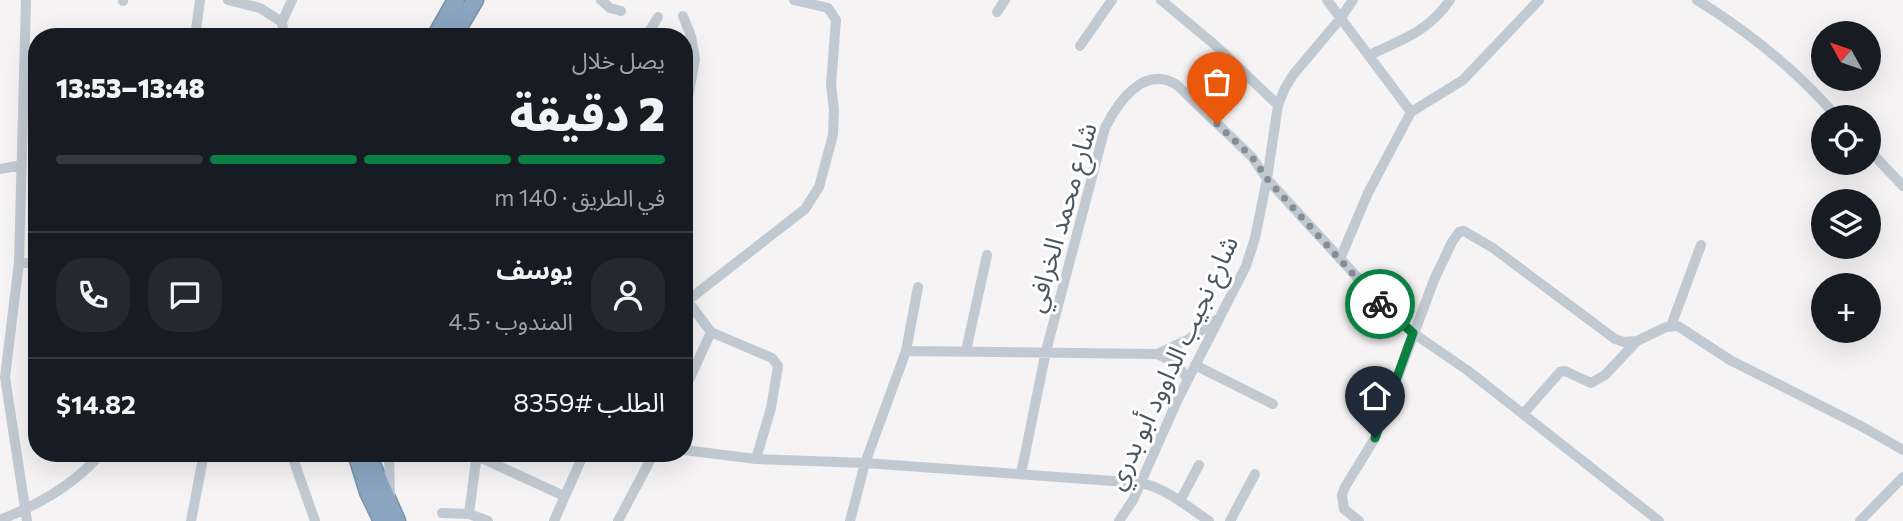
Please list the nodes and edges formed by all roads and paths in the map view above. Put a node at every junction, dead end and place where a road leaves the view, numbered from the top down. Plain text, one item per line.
1 (26, 0) edge
2 (200, 0) edge
3 (228, 0) edge
4 (292, 0) edge
5 (456, 0) edge
6 (474, 0) edge
7 (601, 0) edge
8 (794, 0) edge
9 (1005, 0) edge
10 (1112, 0) edge
11 (1326, 0) edge
12 (1353, 0) edge
13 (1450, 0) edge
14 (1539, 0) edge
15 (1697, 0) edge
16 (1166, 1) edge
17 (621, 11) dead end
18 (997, 12) dead end
19 (683, 16) dead end
20 (658, 17) dead end
21 (1340, 19) junction
22 (282, 22) junction
23 (196, 28) edge
24 (283, 28) edge
25 (440, 28) edge
26 (458, 28) edge
27 (651, 28) edge
28 (688, 28) edge
29 (1080, 46) dead end
30 (693, 48) edge
31 (1369, 55) junction
32 (693, 70) edge
33 (1278, 105) junction
34 (1825, 105) edge
35 (1411, 112) junction
36 (1881, 163) edge
37 (22, 165) junction
38 (0, 169) edge
39 (1268, 180) junction
40 (1903, 186) edge
41 (1701, 245) dead end
42 (987, 255) dead end
43 (1339, 259) junction
44 (19, 262) junction
45 (28, 263) edge
46 (918, 287) dead end
47 (693, 294) edge
48 (693, 308) edge
49 (1219, 318) junction
50 (1671, 326) junction
51 (711, 331) junction
52 (1413, 333) junction
53 (1637, 341) junction
54 (906, 351) junction
55 (966, 351) junction
56 (1046, 351) junction
57 (1157, 354) junction
58 (1195, 365) junction
59 (693, 371) edge
60 (3, 379) edge
61 (1188, 380) junction
62 (1273, 404) dead end
63 (1523, 414) junction
64 (1903, 450) edge
65 (693, 451) edge
66 (756, 459) junction
67 (92, 462) edge
68 (202, 462) edge
69 (295, 462) edge
70 (359, 462) edge
71 (370, 462) edge
72 (389, 462) edge
73 (476, 462) edge
74 (494, 462) edge
75 (580, 462) edge
76 (649, 462) edge
77 (865, 463) junction
78 (1199, 465) dead end
79 (1021, 474) junction
80 (1255, 474) dead end
81 (1903, 477) edge
82 (1141, 483) junction
83 (565, 496) junction
84 (1180, 501) junction
85 (442, 513) dead end
86 (469, 513) junction
87 (25, 516) edge
88 (390, 517) edge
89 (0, 520) edge
90 (191, 521) edge
91 (316, 521) edge
92 (488, 521) edge
93 (554, 521) edge
94 (618, 521) edge
95 (850, 521) edge
96 (1119, 521) edge
97 (1209, 521) edge
98 (1230, 521) edge
99 (1359, 521) edge
100 (1659, 521) edge
101 (1860, 521) edge

1 - 37 street
2 - 23 street
3 - 22 street
4 - 22 street
5 - 25 highway
6 - 26 highway
7 - 17 street
8 - 47 street
9 - 18 street
10 - 29 street
11 - 21 street
12 - 21 street, شارع نجيب الداوود أبو بدري
13 - 31 street
14 - 35 street
15 - 34 street
16 - 33 street
19 - 28 street
20 - 27 street
21 - 31 street
21 - 33 street, شارع نجيب الداوود أبو بدري
22 - 24 street
30 - 32 street
31 - 35 street
33 - 39 street, شارع نجيب الداوود أبو بدري
35 - 43 street
36 - 40 street
37 - 38 street
37 - 44 street
39 - 43 street, شارع محمد الخرافي
39 - 49 street, شارع نجيب الداوود أبو بدري
39 - 56 street, شارع محمد الخرافي
41 - 50 street
42 - 55 street
43 - 52 street, شارع محمد الخرافي
44 - 45 street
44 - 60 street
46 - 54 street
48 - 51 street
49 - 57 street
49 - 58 street, شارع نجيب الداوود أبو بدري
50 - 53 street
50 - 64 street
51 - 59 street
51 - 66 street
52 - 53 street
52 - 63 street, شارع محمد الخرافي
52 - 99 street
53 - 63 street
54 - 55 street
54 - 77 street
55 - 56 street
56 - 57 street
56 - 79 street, شارع محمد الخرافي
57 - 61 street
58 - 61 street, شارع نجيب الداوود أبو بدري
58 - 62 street
60 - 87 street
61 - 82 street, شارع نجيب الداوود أبو بدري
63 - 100 street, شارع محمد الخرافي
65 - 66 street
66 - 77 street
67 - 87 street
68 - 90 street
69 - 91 street
70 - 88 highway
71 - 88 highway
72 - 88 street
73 - 86 street
74 - 83 street
75 - 83 street
76 - 94 street
77 - 79 street
77 - 95 street
78 - 84 street
79 - 82 street
80 - 98 street
81 - 101 street
82 - 84 street
82 - 96 street, شارع نجيب الداوود أبو بدري
83 - 93 street
84 - 97 street
85 - 86 street
86 - 92 street
87 - 89 street

